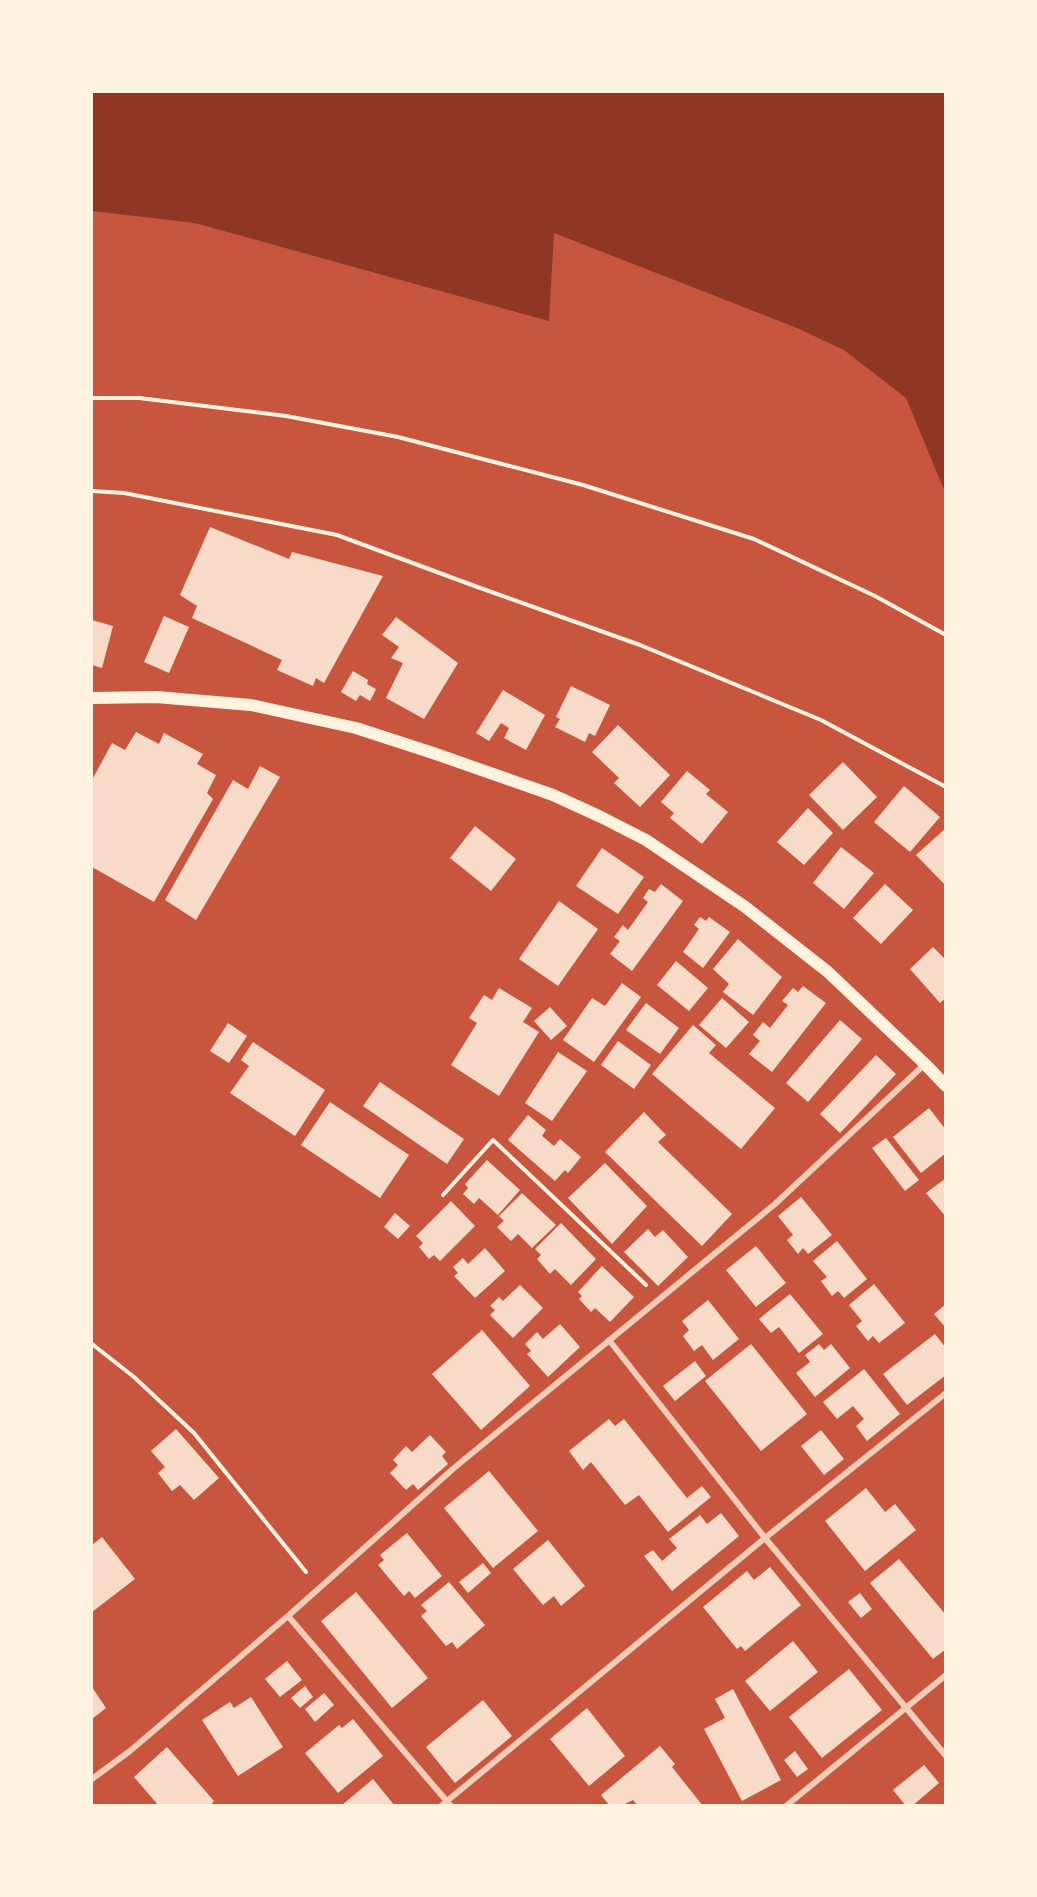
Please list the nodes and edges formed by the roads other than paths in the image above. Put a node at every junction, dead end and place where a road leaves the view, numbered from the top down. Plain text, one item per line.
1 (92, 698) edge
2 (926, 1064) junction
3 (945, 1086) edge
4 (609, 1340) junction
5 (945, 1393) edge
6 (765, 1538) junction
7 (288, 1616) junction
8 (945, 1676) edge
9 (906, 1708) junction
10 (945, 1756) edge
11 (92, 1779) edge
12 (449, 1803) edge
13 (441, 1806) edge
14 (786, 1806) edge

1 - 2 main road
2 - 3 main road
2 - 4 street
4 - 6 street
4 - 7 street
5 - 6 street
6 - 9 street
6 - 12 street
7 - 11 street
7 - 12 street
8 - 9 street
9 - 10 street
9 - 14 street
12 - 13 street

